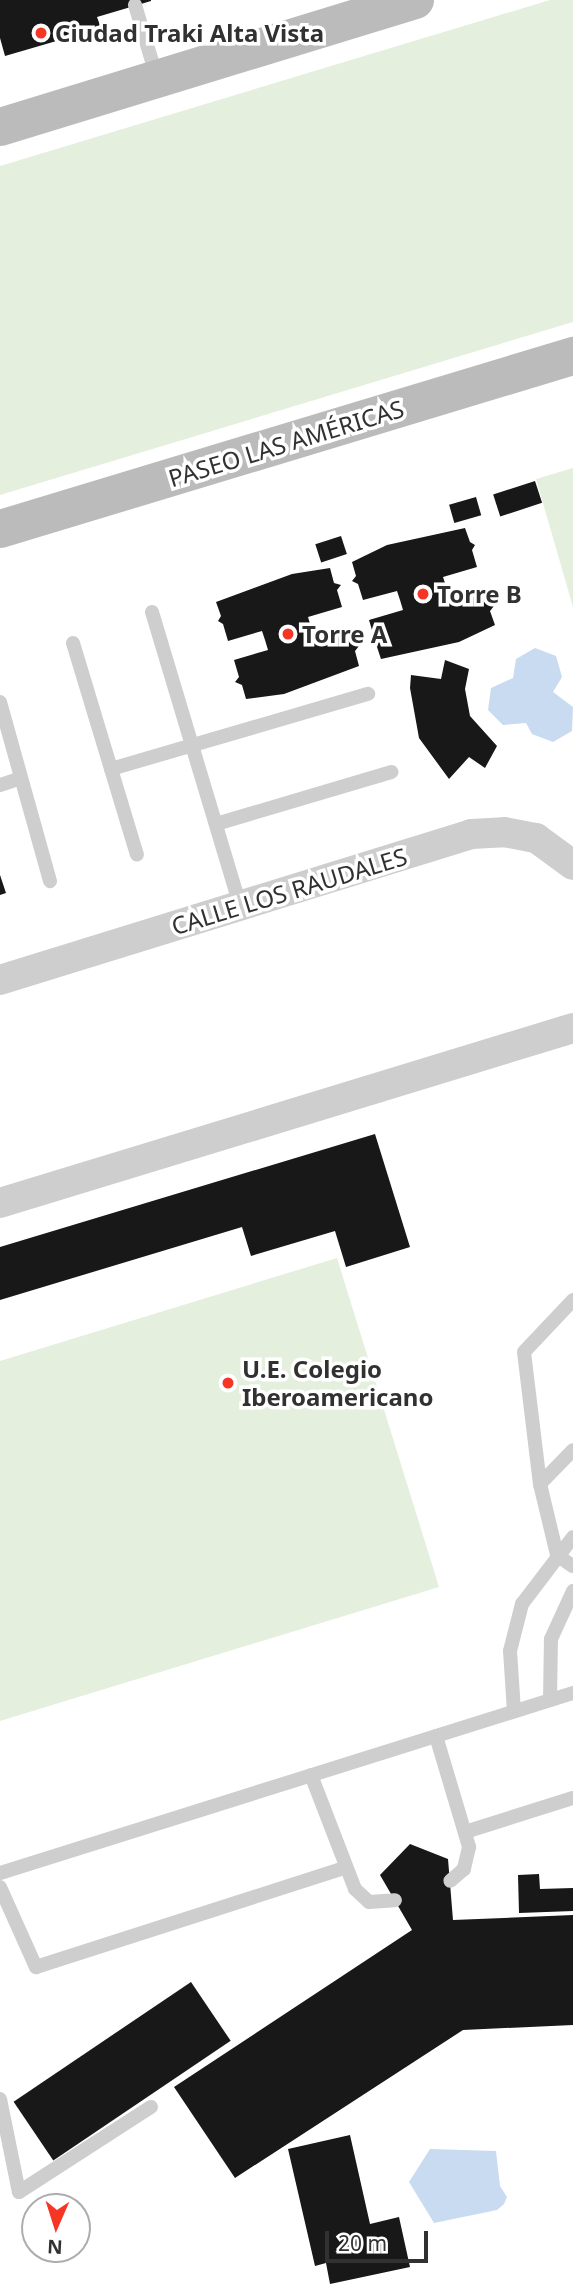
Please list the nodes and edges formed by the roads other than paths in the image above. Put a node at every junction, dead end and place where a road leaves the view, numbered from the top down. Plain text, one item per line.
1 (415, 0) edge
2 (135, 5) dead end
3 (158, 79) junction
4 (0, 127) edge
5 (573, 356) edge
6 (0, 529) edge
7 (152, 612) dead end
8 (73, 643) dead end
9 (368, 694) dead end
10 (0, 702) edge
11 (193, 746) junction
12 (111, 769) junction
13 (391, 772) dead end
14 (21, 778) junction
15 (0, 785) edge
16 (216, 824) junction
17 (137, 855) dead end
18 (573, 865) edge
19 (50, 881) dead end
20 (240, 906) junction
21 (0, 980) edge
22 (573, 1028) edge
23 (0, 1203) edge
24 (573, 1300) edge
25 (573, 1450) edge
26 (540, 1484) junction
27 (573, 1537) edge
28 (557, 1555) junction
29 (573, 1566) edge
30 (573, 1591) edge
31 (573, 1693) edge
32 (550, 1700) junction
33 (514, 1712) junction
34 (436, 1736) junction
35 (311, 1775) junction
36 (573, 1798) edge
37 (465, 1832) junction
38 (345, 1868) junction
39 (0, 1873) edge
40 (450, 1881) dead end
41 (0, 1887) edge
42 (395, 1900) dead end
43 (0, 2099) edge
44 (151, 2107) dead end

1 - 3 main road
2 - 3 lane
3 - 4 main road
5 - 6 main road, PASEO LAS AMÉRICAS
7 - 11 lane
8 - 12 lane
9 - 11 lane
10 - 14 lane
11 - 12 lane
11 - 16 lane
12 - 17 lane
13 - 16 lane
14 - 15 lane
14 - 19 lane
16 - 20 lane
18 - 20 street, CALLE LOS RAUDALES
20 - 21 street, CALLE LOS RAUDALES
22 - 23 street
24 - 26 lane
25 - 26 lane
26 - 28 lane
27 - 28 lane
28 - 29 lane
28 - 33 lane
30 - 32 lane
31 - 32 lane
32 - 33 lane
33 - 34 lane
34 - 35 lane
34 - 37 lane
35 - 38 lane
35 - 39 lane
36 - 37 lane
37 - 40 lane
38 - 41 lane
38 - 42 lane
43 - 44 lane

